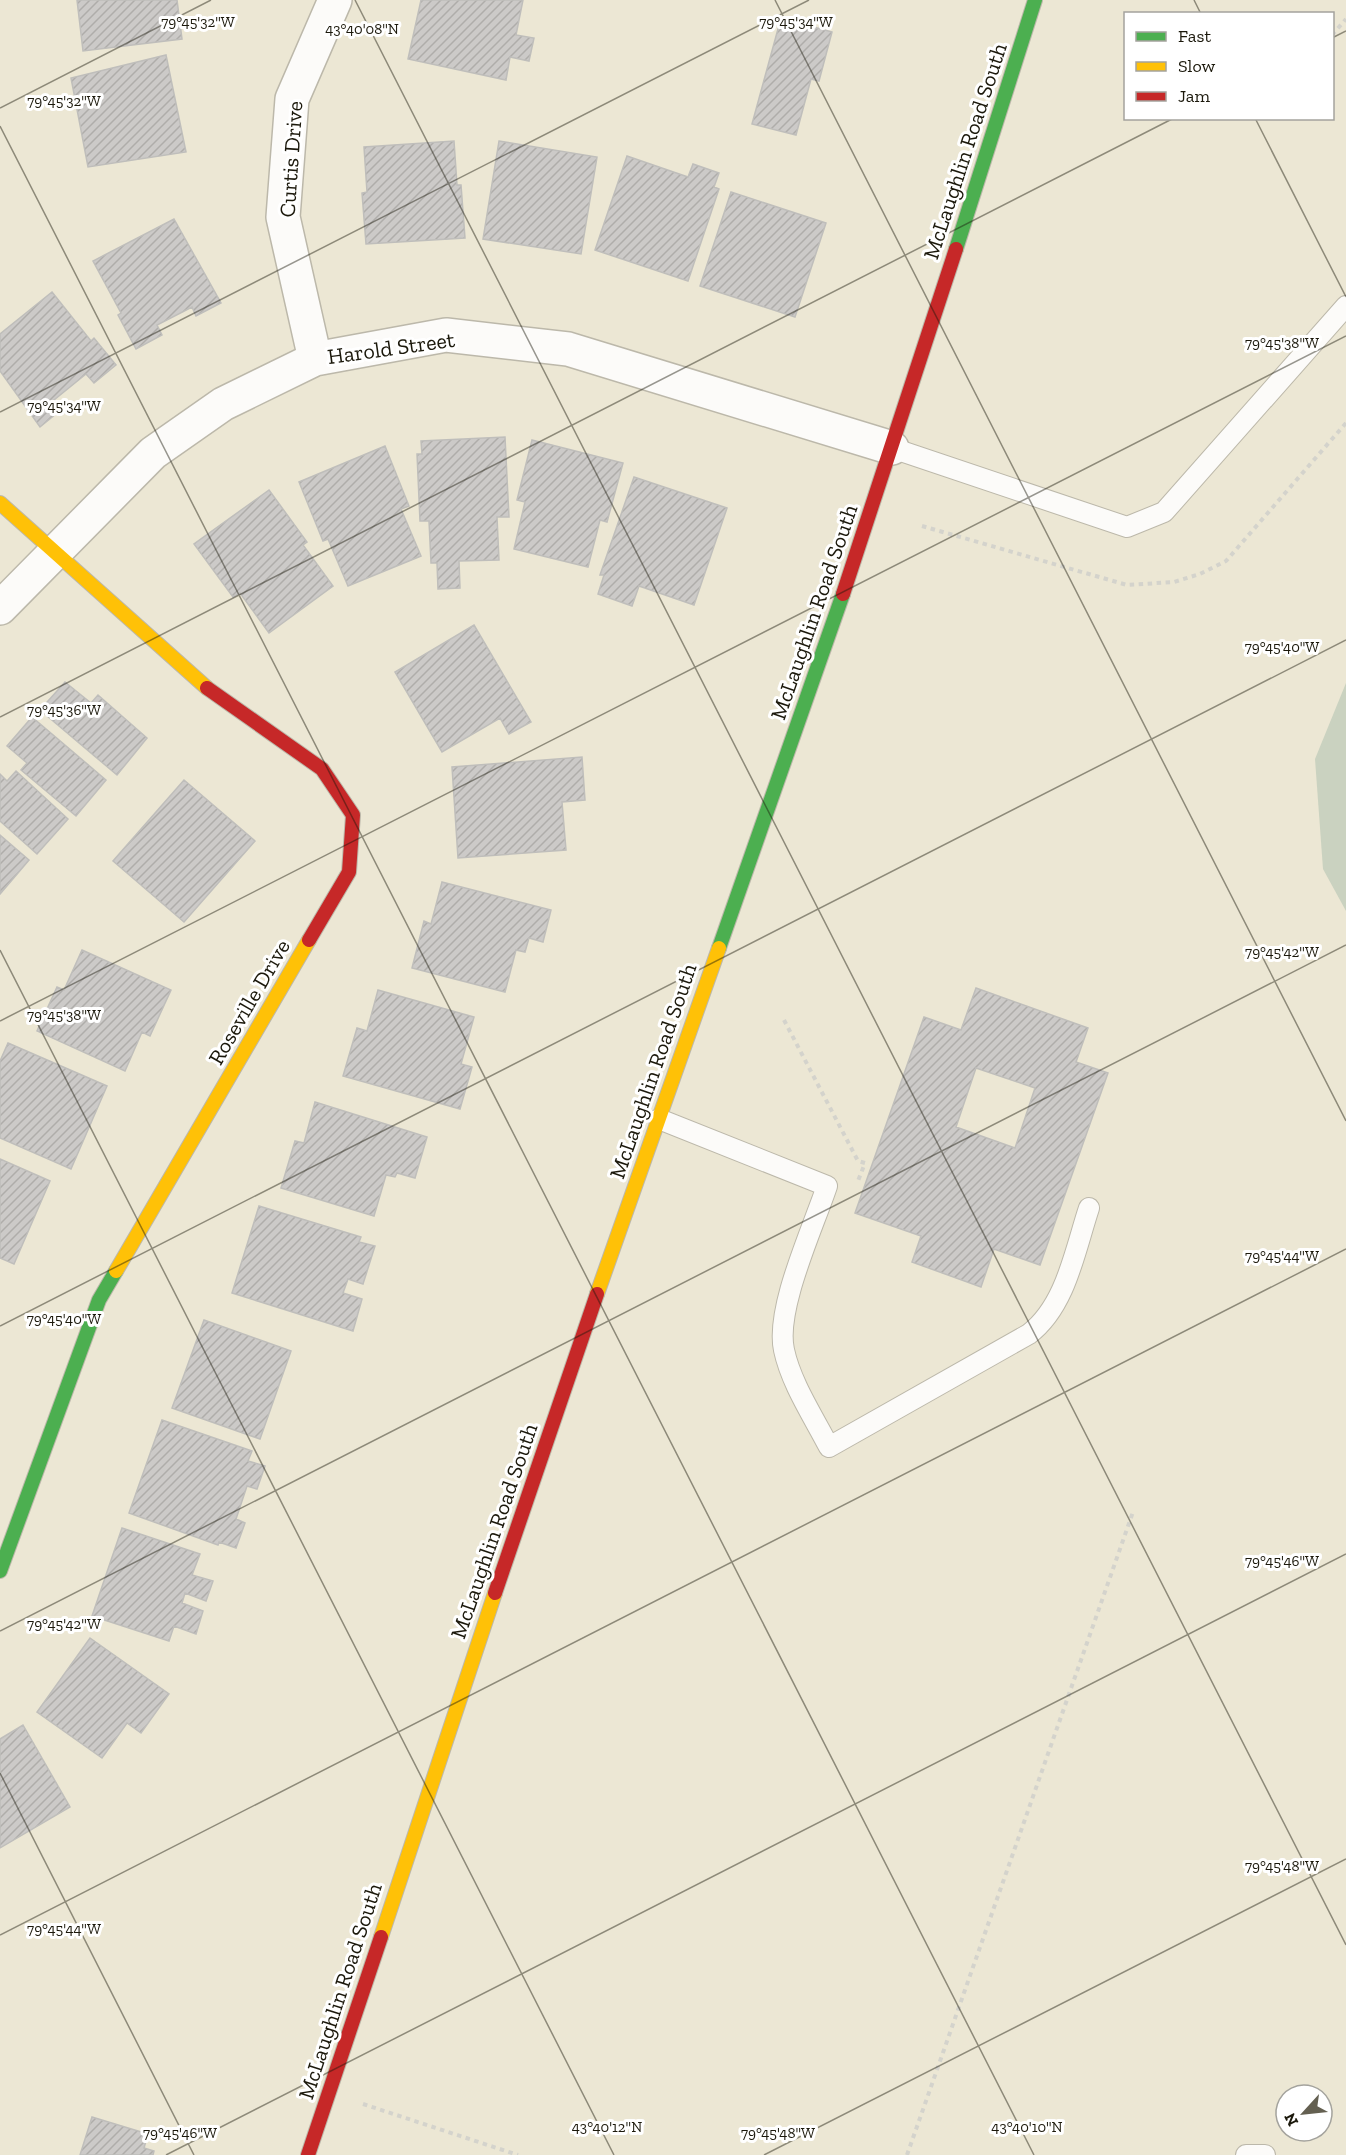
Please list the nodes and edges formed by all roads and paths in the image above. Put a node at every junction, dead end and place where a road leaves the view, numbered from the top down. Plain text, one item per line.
1 (335, 0) edge
2 (1035, 0) edge
3 (1346, 19) edge
4 (1334, 33) edge
5 (1346, 306) edge
6 (315, 359) junction
7 (892, 448) junction
8 (0, 503) edge
9 (55, 551) junction
10 (0, 608) edge
11 (784, 1020) dead end
12 (658, 1119) junction
13 (857, 1185) dead end
14 (1089, 1208) dead end
15 (1133, 1512) dead end
16 (0, 1570) edge
17 (328, 2093) junction
18 (308, 2155) edge
19 (519, 2155) edge
20 (907, 2155) edge
21 (1246, 2155) edge
22 (1265, 2155) edge

1 - 6 street, Curtis Drive
2 - 7 main road, McLaughlin Road South
3 - 4 path
5 - 7 lane
6 - 7 street, Harold Street
6 - 9 street, Harold Street
7 - 12 main road, McLaughlin Road South
8 - 9 main road, Roseville Drive
9 - 10 street, Harold Street
9 - 16 main road, Roseville Drive
11 - 13 path
12 - 14 lane
12 - 17 main road, McLaughlin Road South
15 - 20 path
17 - 18 main road, McLaughlin Road South
17 - 19 path
21 - 22 lane

